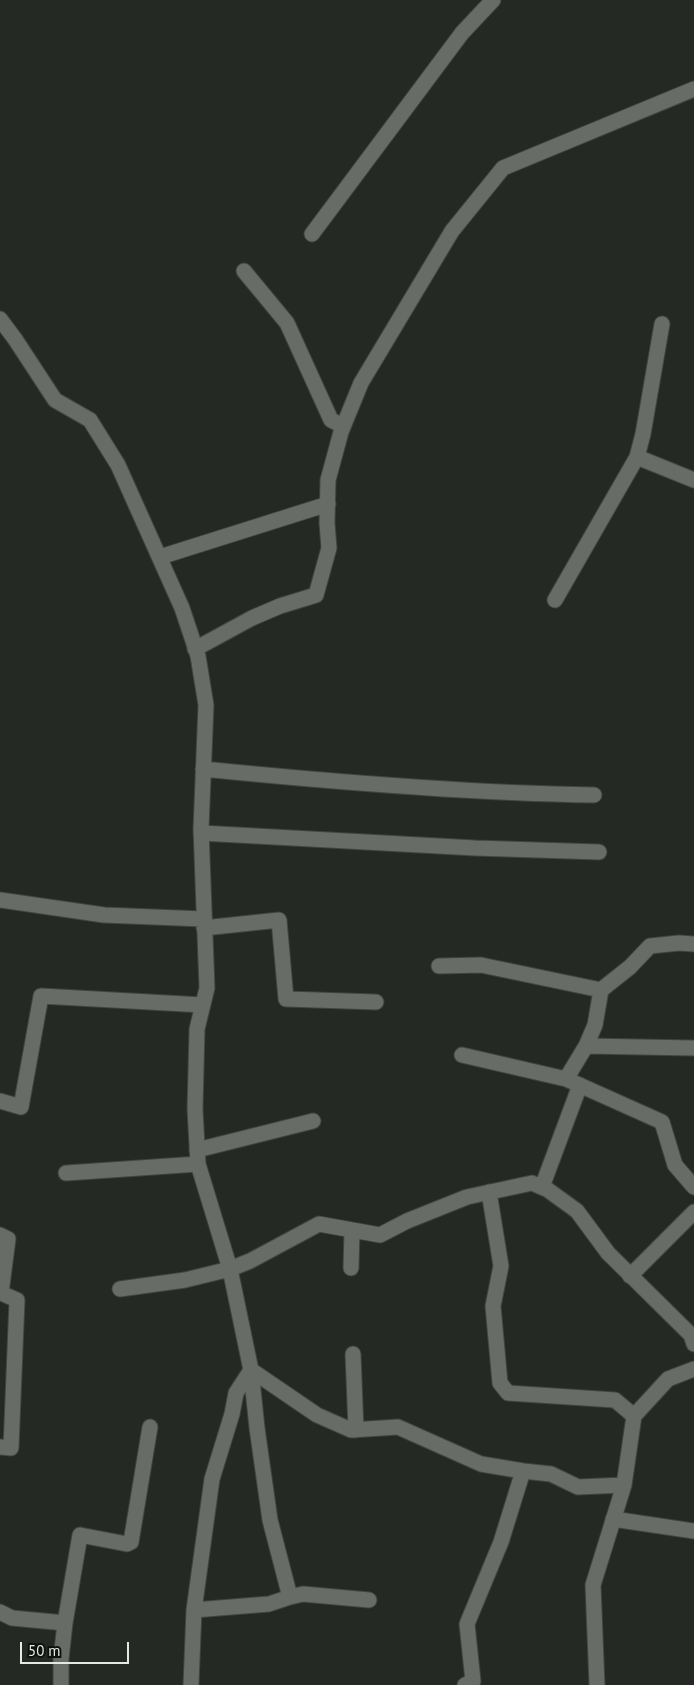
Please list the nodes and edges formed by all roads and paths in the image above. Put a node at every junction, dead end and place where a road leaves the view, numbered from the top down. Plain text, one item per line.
1 (493, 0) edge
2 (694, 88) edge
3 (312, 234) dead end
4 (244, 271) dead end
5 (0, 319) edge
6 (662, 324) dead end
7 (343, 426) junction
8 (637, 457) junction
9 (694, 480) edge
10 (328, 504) junction
11 (160, 557) junction
12 (555, 600) dead end
13 (195, 649) junction
14 (203, 769) junction
15 (594, 795) dead end
16 (201, 833) junction
17 (599, 852) dead end
18 (0, 900) edge
19 (204, 924) junction
20 (694, 944) edge
21 (439, 966) dead end
22 (601, 990) junction
23 (376, 1002) dead end
24 (203, 1005) junction
25 (586, 1046) junction
26 (694, 1048) edge
27 (462, 1055) dead end
28 (573, 1082) junction
29 (0, 1101) edge
30 (313, 1121) dead end
31 (198, 1157) junction
32 (66, 1173) dead end
33 (542, 1187) junction
34 (694, 1187) edge
35 (489, 1192) junction
36 (694, 1212) edge
37 (352, 1230) junction
38 (0, 1235) edge
39 (351, 1268) dead end
40 (230, 1269) junction
41 (630, 1276) junction
42 (120, 1289) dead end
43 (694, 1344) edge
44 (353, 1354) dead end
45 (694, 1369) edge
46 (251, 1370) junction
47 (634, 1416) junction
48 (150, 1427) dead end
49 (356, 1430) junction
50 (0, 1447) edge
51 (523, 1470) junction
52 (624, 1485) junction
53 (612, 1519) junction
54 (694, 1531) edge
55 (290, 1597) junction
56 (369, 1600) dead end
57 (194, 1610) junction
58 (0, 1612) edge
59 (65, 1622) junction
60 (61, 1685) edge
61 (191, 1685) edge
62 (465, 1685) edge
63 (597, 1685) edge

1 - 3 street
2 - 7 street
4 - 7 street
5 - 11 street
6 - 8 street
7 - 10 street
8 - 9 street
8 - 12 street
10 - 11 street
10 - 13 street
11 - 13 street
13 - 14 street
14 - 15 street
14 - 16 street
16 - 17 street
16 - 19 street
18 - 19 street
19 - 23 street
19 - 24 street
20 - 22 street
21 - 22 street
22 - 25 street
24 - 29 street
24 - 31 street
25 - 26 street
25 - 28 street
27 - 28 street
28 - 33 street
28 - 34 street
30 - 31 street
31 - 32 street
31 - 40 street
33 - 35 street
33 - 41 street
35 - 37 street
35 - 47 street
36 - 41 street
37 - 39 street
37 - 40 street
38 - 50 street
40 - 42 street
40 - 46 street
41 - 43 street
44 - 49 street
45 - 47 street
46 - 49 street
46 - 55 street
46 - 57 street
47 - 52 street
48 - 59 street
49 - 51 street
51 - 52 street
51 - 62 street
52 - 53 street
53 - 54 street
53 - 63 street
55 - 56 street
55 - 57 street
57 - 61 street
58 - 59 street
59 - 60 street

